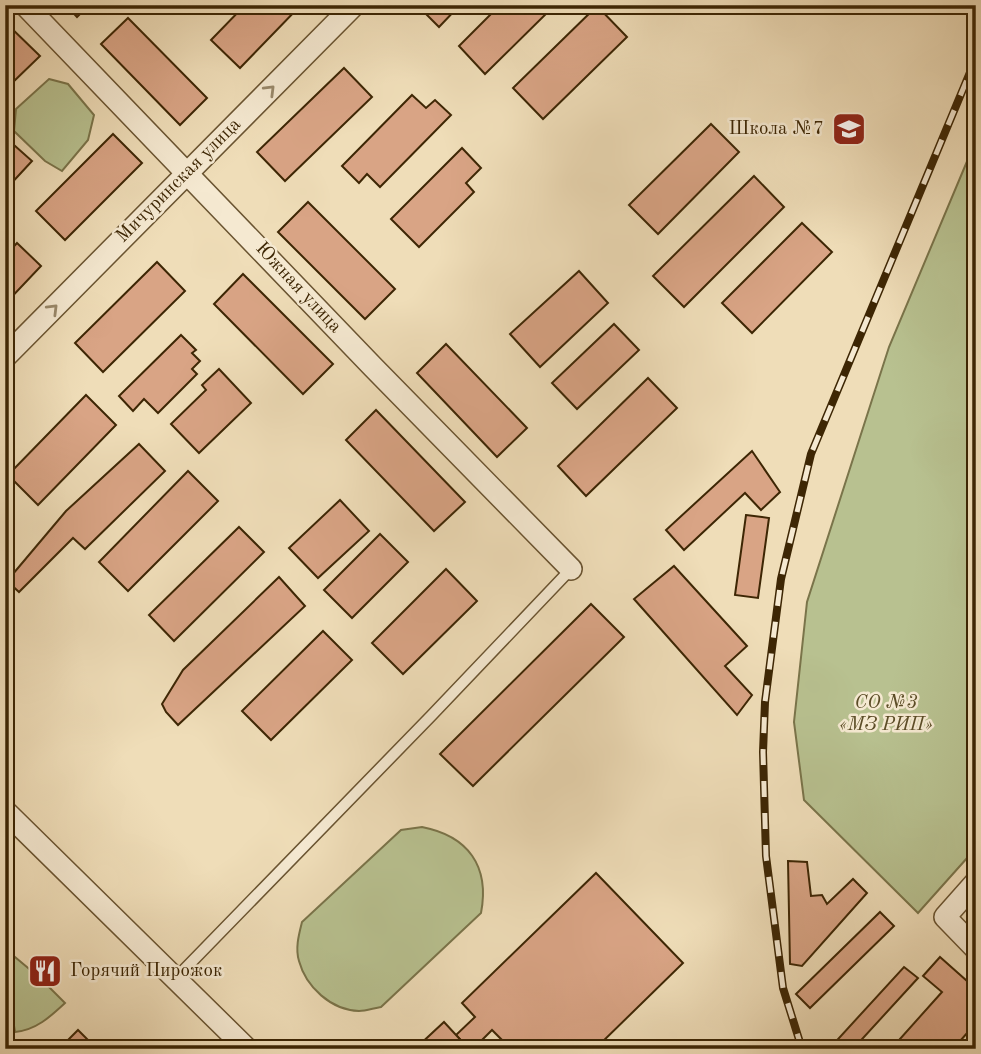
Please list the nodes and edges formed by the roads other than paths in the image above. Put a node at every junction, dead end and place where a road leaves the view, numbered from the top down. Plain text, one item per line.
1 (26, 5) edge
2 (354, 5) edge
3 (188, 173) junction
4 (5, 357) edge
5 (571, 569) joint
6 (5, 811) edge
7 (976, 882) edge
8 (976, 949) edge
9 (175, 979) junction
10 (247, 1049) edge

1 - 3 street, Южная улица
3 -> 2 street, Мичуринская улица
4 -> 3 street, Мичуринская улица
3 - 5 street, Южная улица
5 - 9 lane
6 - 9 street
7 - 8 street
9 - 10 street

